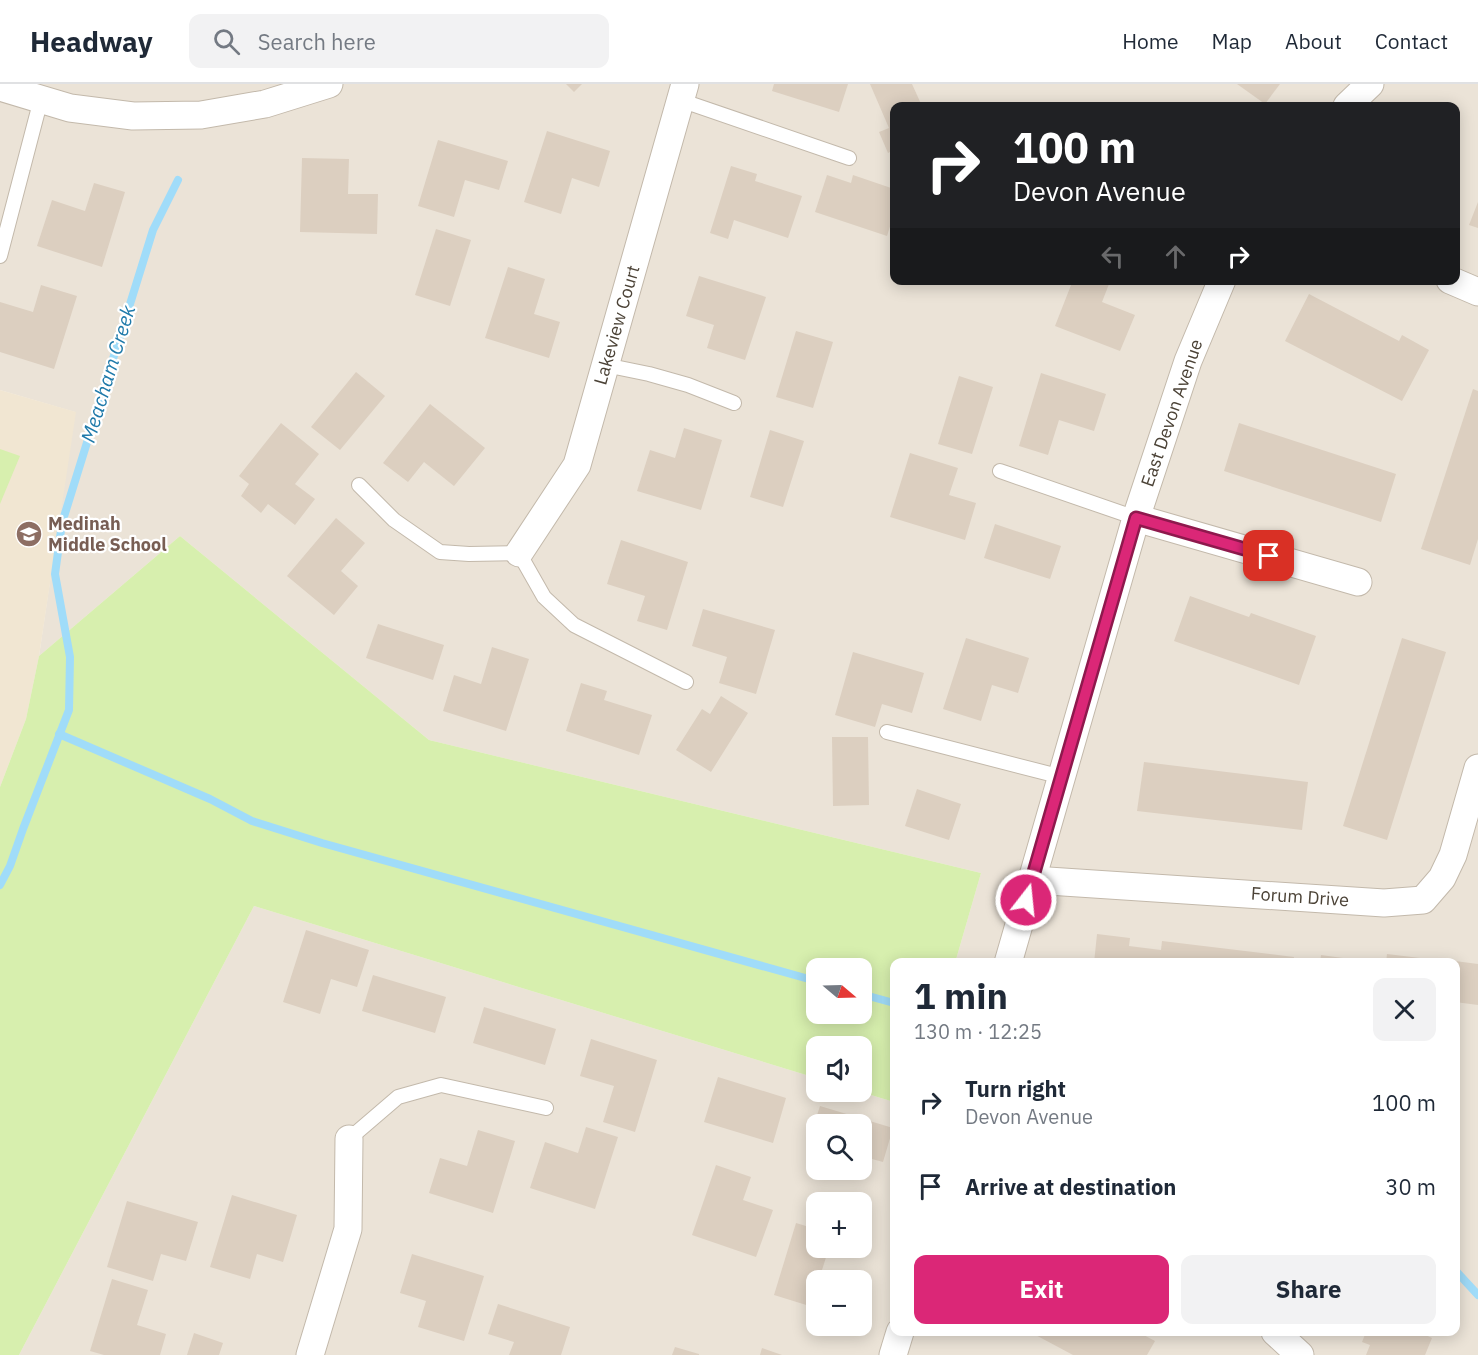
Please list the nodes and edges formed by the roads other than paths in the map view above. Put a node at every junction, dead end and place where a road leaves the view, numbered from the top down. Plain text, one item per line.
1 (329, 84) edge
2 (1370, 84) edge
3 (0, 87) edge
4 (682, 92) edge
5 (41, 99) junction
6 (1351, 102) edge
7 (849, 158) dead end
8 (0, 256) edge
9 (1460, 284) edge
10 (1220, 285) edge
11 (1478, 292) edge
12 (605, 365) junction
13 (734, 403) dead end
14 (1000, 471) dead end
15 (359, 485) dead end
16 (1136, 518) junction
17 (519, 553) junction
18 (1358, 582) dead end
19 (686, 682) dead end
20 (887, 732) dead end
21 (1478, 768) edge
22 (1062, 777) junction
23 (1032, 880) junction
24 (1009, 958) edge
25 (546, 1108) dead end
26 (348, 1139) joint
27 (899, 1336) edge
28 (1279, 1336) edge
29 (310, 1355) edge
30 (893, 1355) edge
31 (1300, 1355) edge

1 - 5 street
2 - 6 street
3 - 5 street
4 - 7 lane
4 - 12 street, Lakeview Court
5 - 8 lane
9 - 11 street
10 - 16 street, East Devon Avenue
12 - 13 lane
12 - 17 street, Lakeview Court
14 - 16 lane
15 - 17 lane
16 - 18 street
16 - 22 street, East Devon Avenue
17 - 19 lane
20 - 22 lane
21 - 23 street, Forum Drive
22 - 23 street, East Devon Avenue
23 - 24 street, East Devon Avenue
25 - 26 lane
26 - 29 street
27 - 30 street
28 - 31 street

